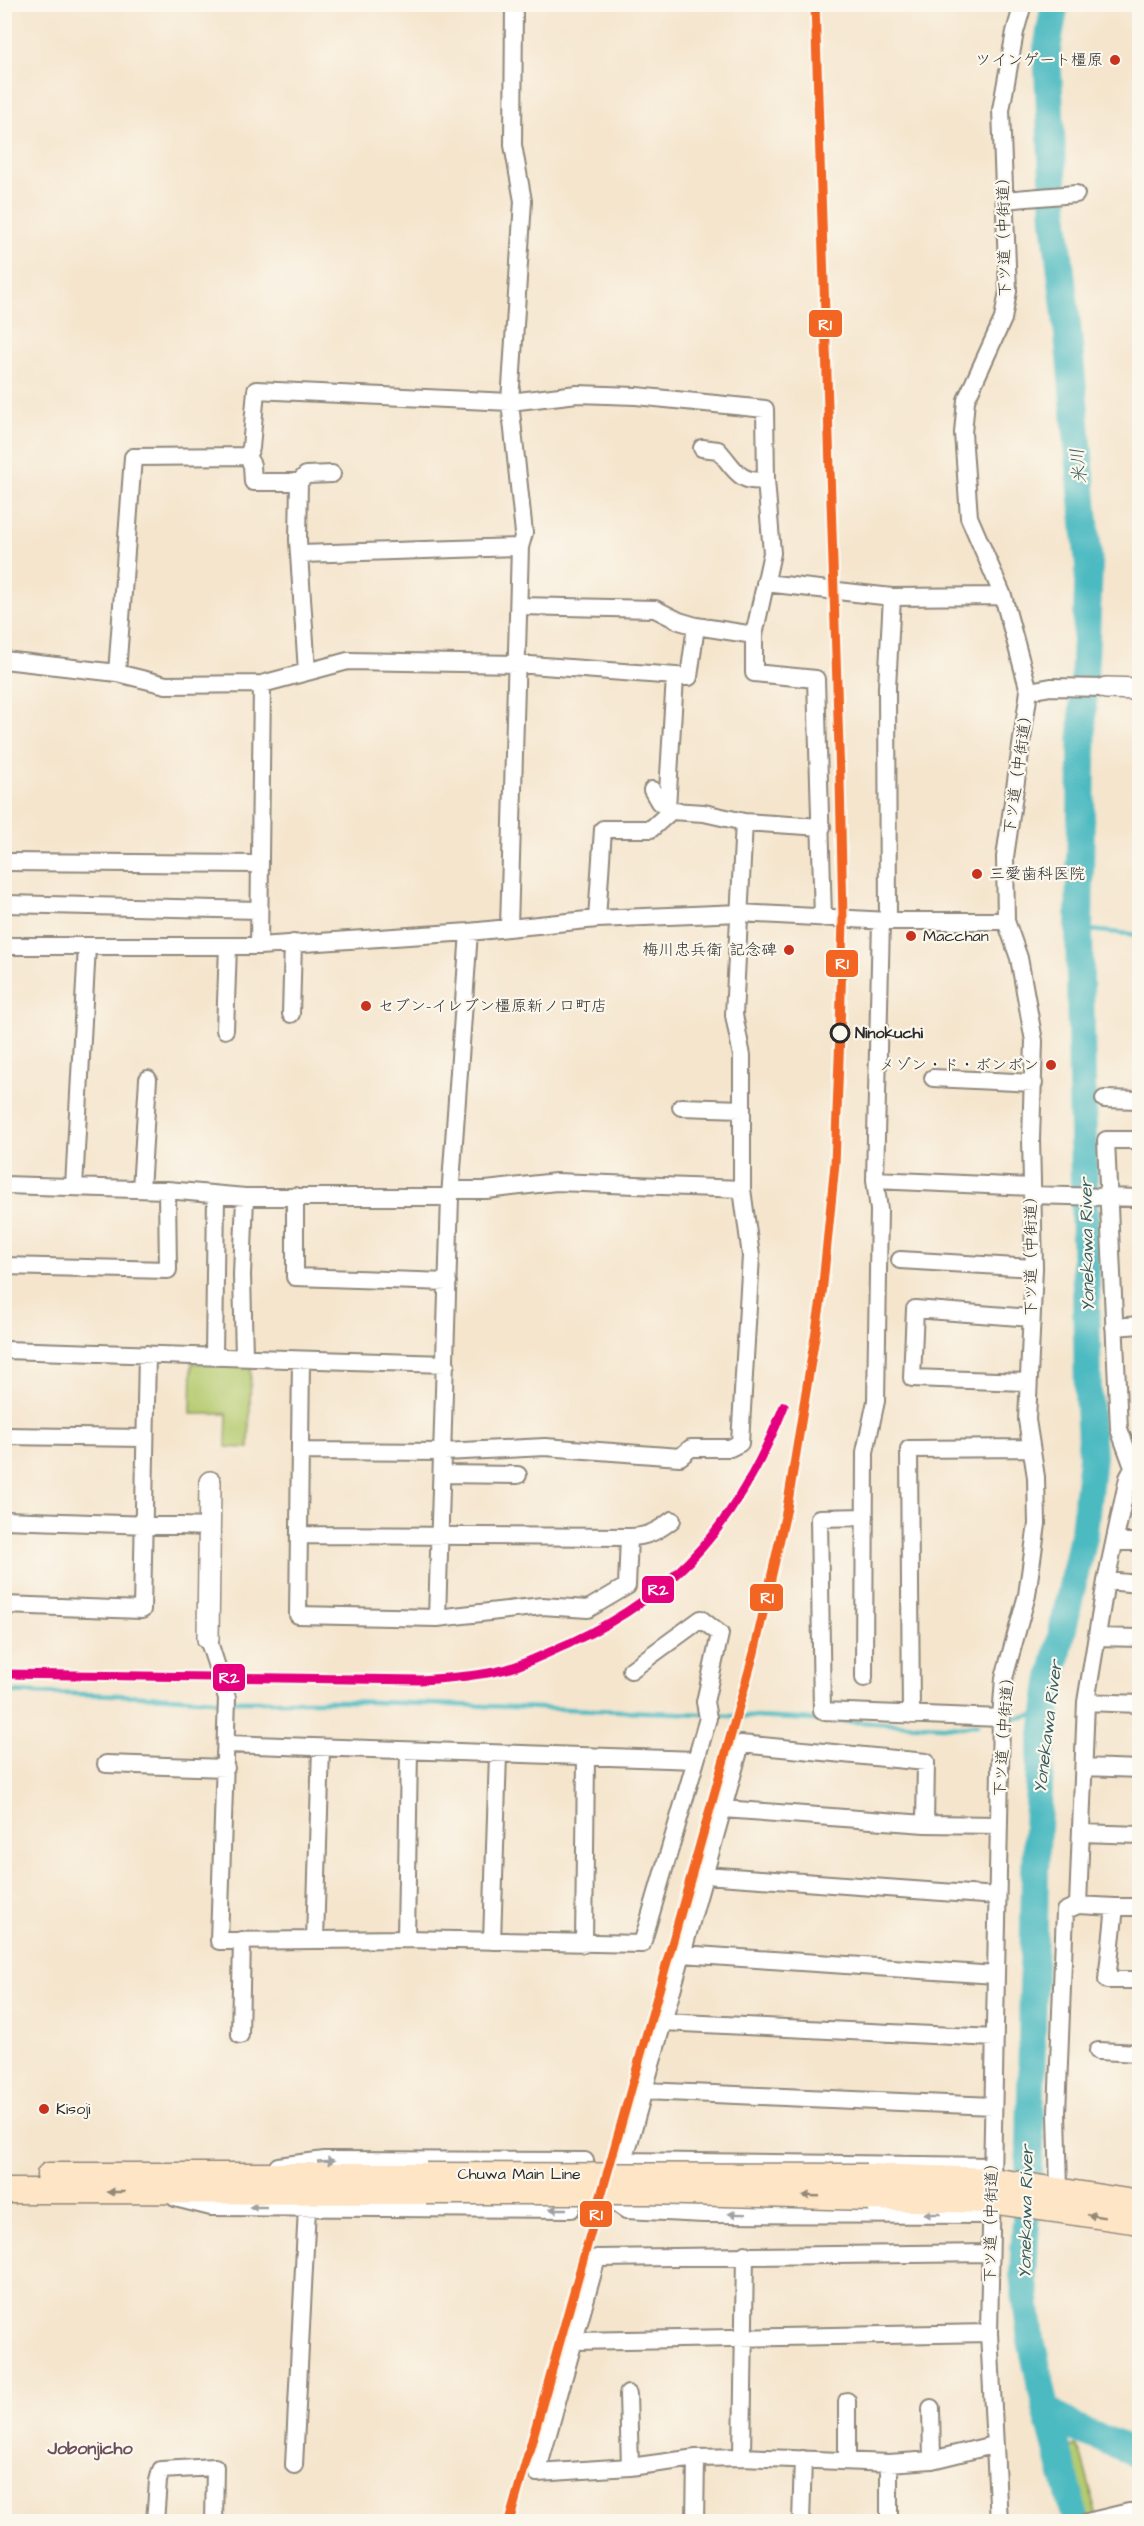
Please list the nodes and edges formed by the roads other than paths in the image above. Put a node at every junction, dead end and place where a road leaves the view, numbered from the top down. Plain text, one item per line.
1 (514, 4) edge
2 (1023, 4) edge
3 (1076, 194) dead end
4 (1009, 199) junction
5 (510, 402) junction
6 (702, 448) dead end
7 (247, 456) junction
8 (332, 474) dead end
9 (766, 480) junction
10 (298, 482) junction
11 (520, 547) junction
12 (301, 554) junction
13 (765, 583) junction
14 (1003, 596) junction
15 (892, 597) junction
16 (519, 606) junction
17 (696, 626) junction
18 (754, 635) junction
19 (4, 660) edge
20 (518, 664) junction
21 (307, 671) junction
22 (117, 673) junction
23 (675, 677) junction
24 (262, 684) junction
25 (1106, 688) joint
26 (1140, 689) edge
27 (1029, 691) junction
28 (652, 790) dead end
29 (669, 810) junction
30 (744, 822) junction
31 (822, 827) junction
32 (4, 862) edge
33 (260, 864) junction
34 (6, 904) edge
35 (259, 910) junction
36 (740, 913) junction
37 (823, 918) junction
38 (597, 919) junction
39 (885, 921) junction
40 (1006, 921) junction
41 (509, 927) junction
42 (469, 932) junction
43 (293, 943) junction
44 (4, 946) edge
45 (87, 946) junction
46 (228, 946) junction
47 (259, 946) junction
48 (291, 1014) dead end
49 (225, 1030) dead end
50 (933, 1078) dead end
51 (148, 1079) dead end
52 (1034, 1083) junction
53 (1104, 1099) dead end
54 (1140, 1100) edge
55 (681, 1107) dead end
56 (742, 1109) junction
57 (1140, 1140) edge
58 (875, 1180) junction
59 (4, 1185) edge
60 (74, 1187) junction
61 (141, 1189) junction
62 (742, 1189) junction
63 (167, 1190) junction
64 (1032, 1191) junction
65 (451, 1194) junction
66 (216, 1195) junction
67 (295, 1196) junction
68 (1103, 1196) junction
69 (244, 1197) junction
70 (1140, 1198) edge
71 (900, 1260) dead end
72 (4, 1266) edge
73 (1034, 1268) junction
74 (215, 1274) junction
75 (242, 1275) junction
76 (448, 1282) junction
77 (1031, 1318) junction
78 (1140, 1325) edge
79 (1114, 1327) junction
80 (4, 1350) edge
81 (147, 1354) junction
82 (214, 1356) junction
83 (244, 1356) junction
84 (301, 1360) junction
85 (446, 1364) junction
86 (1028, 1382) junction
87 (4, 1436) edge
88 (144, 1438) junction
89 (1031, 1448) junction
90 (301, 1451) junction
91 (443, 1452) junction
92 (1136, 1461) edge
93 (442, 1474) junction
94 (518, 1475) dead end
95 (210, 1482) dead end
96 (865, 1517) junction
97 (4, 1520) edge
98 (672, 1520) dead end
99 (143, 1523) junction
100 (209, 1527) junction
101 (440, 1534) junction
102 (301, 1535) junction
103 (629, 1538) junction
104 (1115, 1542) junction
105 (1140, 1542) edge
106 (1106, 1581) junction
107 (1140, 1584) edge
108 (4, 1605) edge
109 (437, 1618) junction
110 (1097, 1637) junction
111 (1140, 1638) edge
112 (208, 1639) joint
113 (631, 1670) dead end
114 (864, 1678) dead end
115 (1086, 1702) junction
116 (1140, 1704) edge
117 (911, 1715) junction
118 (1001, 1718) junction
119 (227, 1744) junction
120 (321, 1748) junction
121 (409, 1751) junction
122 (498, 1754) junction
123 (586, 1757) junction
124 (696, 1760) junction
125 (106, 1764) dead end
126 (1084, 1767) junction
127 (226, 1768) junction
128 (1140, 1769) edge
129 (723, 1809) junction
130 (925, 1824) junction
131 (998, 1825) junction
132 (1082, 1833) junction
133 (1140, 1835) edge
134 (705, 1875) junction
135 (997, 1896) junction
136 (1078, 1905) junction
137 (1115, 1907) junction
138 (1140, 1907) edge
139 (406, 1939) junction
140 (242, 1940) junction
141 (315, 1940) junction
142 (492, 1941) junction
143 (584, 1944) junction
144 (682, 1954) junction
145 (996, 1975) junction
146 (1140, 1980) edge
147 (663, 2022) junction
148 (240, 2035) dead end
149 (995, 2038) junction
150 (1098, 2051) dead end
151 (1140, 2053) edge
152 (644, 2091) junction
153 (993, 2106) junction
154 (624, 2161) junction
155 (4, 2175) edge
156 (206, 2175) junction
157 (426, 2183) junction
158 (995, 2191) junction
159 (4, 2192) edge
160 (153, 2193) junction
161 (1056, 2196) junction
162 (1140, 2203) edge
163 (307, 2208) junction
164 (1140, 2222) edge
165 (990, 2253) junction
166 (745, 2254) junction
167 (989, 2333) junction
168 (745, 2337) junction
169 (575, 2341) junction
170 (628, 2394) dead end
171 (847, 2402) dead end
172 (931, 2408) dead end
173 (993, 2445) junction
174 (742, 2457) junction
175 (696, 2458) junction
176 (803, 2459) junction
177 (847, 2460) junction
178 (932, 2460) junction
179 (889, 2463) junction
180 (294, 2465) dead end
181 (630, 2468) junction
182 (1140, 2512) edge
183 (1094, 2520) edge
184 (155, 2522) edge
185 (214, 2522) edge
186 (695, 2522) edge
187 (801, 2522) edge
188 (888, 2522) edge
189 (999, 2522) edge

1 - 5 street
2 - 4 street, 下ツ道（中街道）
3 - 4 street
4 - 14 street, 下ツ道（中街道）
5 - 7 street
5 - 9 street
5 - 11 street
6 - 9 street
7 - 10 street
7 - 22 street
8 - 10 street
9 - 13 street
10 - 12 street
11 - 12 street
11 - 16 street
12 - 21 street
13 - 15 street
13 - 18 street
14 - 15 street
14 - 27 street, 下ツ道（中街道）
15 - 39 street
16 - 17 street
16 - 20 street
17 - 18 street
17 - 23 street
18 - 31 street
19 - 22 street
20 - 21 street
20 - 23 street
20 - 41 street
21 - 24 street
22 - 24 street
23 - 29 street
24 - 33 street
25 - 26 street
25 - 27 street
27 - 40 street, 下ツ道（中街道）
28 - 29 street
29 - 30 street
29 - 38 street
30 - 31 street
30 - 36 street
31 - 37 street
32 - 33 street
33 - 35 street
34 - 35 street
35 - 47 street
36 - 37 street
36 - 38 street
36 - 56 street
37 - 39 street
38 - 41 street
39 - 40 street
39 - 58 street
40 - 52 street, 下ツ道（中街道）
41 - 42 street
42 - 43 street
42 - 65 street
43 - 47 street
43 - 48 street
44 - 45 street
45 - 46 street
45 - 60 street
46 - 47 street
46 - 49 street
50 - 52 street
51 - 61 street
52 - 64 street, 下ツ道（中街道）
53 - 54 street
55 - 56 street
56 - 62 street
57 - 68 street
58 - 64 street
58 - 96 street
59 - 60 street
60 - 61 street
61 - 63 street
62 - 65 street
62 - 91 street
63 - 66 street
63 - 72 street
64 - 68 street
64 - 73 street, 下ツ道（中街道）
65 - 67 street
65 - 76 street
66 - 69 street
66 - 74 street
67 - 69 street
67 - 76 street
68 - 70 street
68 - 79 street
69 - 75 street
71 - 73 street
73 - 77 street, 下ツ道（中街道）
74 - 75 street
74 - 82 street
75 - 83 street
76 - 85 street
77 - 86 street, 下ツ道（中街道）
77 - 86 street
78 - 79 street
79 - 92 street
80 - 81 street
81 - 82 street
81 - 88 street
82 - 83 street
83 - 84 street
84 - 85 street
84 - 90 street
85 - 91 street
86 - 89 street, 下ツ道（中街道）
87 - 88 street
88 - 99 street
89 - 117 street
89 - 118 street, 下ツ道（中街道）
90 - 91 street
90 - 102 street
91 - 93 street
92 - 104 street
93 - 94 street
93 - 101 street
95 - 100 street
96 - 114 street
96 - 117 street
97 - 99 street
98 - 103 street
99 - 100 street
99 - 108 street
100 - 112 street
101 - 102 street
101 - 103 street
101 - 109 street
102 - 109 street
103 - 109 street
104 - 105 street
104 - 106 street
106 - 107 street
106 - 110 street
110 - 111 street
110 - 115 street
112 - 119 street
113 - 124 street
115 - 116 street
115 - 126 street
117 - 118 street
118 - 131 street, 下ツ道（中街道）
119 - 120 street
119 - 127 street
120 - 121 street
120 - 141 street
121 - 122 street
121 - 139 street
122 - 123 street
122 - 142 street
123 - 124 street
123 - 143 street
124 - 143 street
125 - 127 street
126 - 128 street
126 - 132 street
127 - 140 street
129 - 130 street
129 - 130 street
129 - 134 street
130 - 131 street
131 - 135 street, 下ツ道（中街道）
132 - 133 street
132 - 136 street
134 - 135 street
134 - 144 street
135 - 145 street, 下ツ道（中街道）
136 - 137 street
136 - 161 street
137 - 138 street
137 - 146 street
139 - 141 street
139 - 142 street
140 - 141 street
140 - 148 street
142 - 143 street
144 - 145 street
144 - 147 street
145 - 149 street, 下ツ道（中街道）
147 - 149 street
147 - 152 street
149 - 153 street, 下ツ道（中街道）
150 - 151 street
152 - 153 street
152 - 154 street
153 - 158 street, 下ツ道（中街道）
154 - 158 street
158 -> 154 street
155 - 156 main road, Chuwa Main Line
156 - 157 main road, Chuwa Main Line
156 -> 163 street
157 - 158 main road, Chuwa Main Line, bridge
157 - 160 main road, Chuwa Main Line
158 - 161 main road, Chuwa Main Line
158 - 165 street, 下ツ道（中街道）
160 -> 159 main road, Chuwa Main Line
163 -> 160 street
161 - 162 main road, Chuwa Main Line
164 -> 161 main road, Chuwa Main Line
163 - 180 street
165 - 166 street
165 - 167 street, 下ツ道（中街道）
166 - 168 street
166 - 169 street
167 - 168 street
167 - 173 street, 下ツ道（中街道）
168 - 169 street
168 - 174 street
169 - 181 street
170 - 181 street
171 - 177 street
172 - 178 street
173 - 178 street
173 - 189 street, 下ツ道（中街道）
174 - 175 street
174 - 176 street
175 - 181 street
175 - 186 street
176 - 177 street
176 - 187 street
177 - 179 street
178 - 179 street
179 - 188 street
182 - 183 street
184 - 185 street

